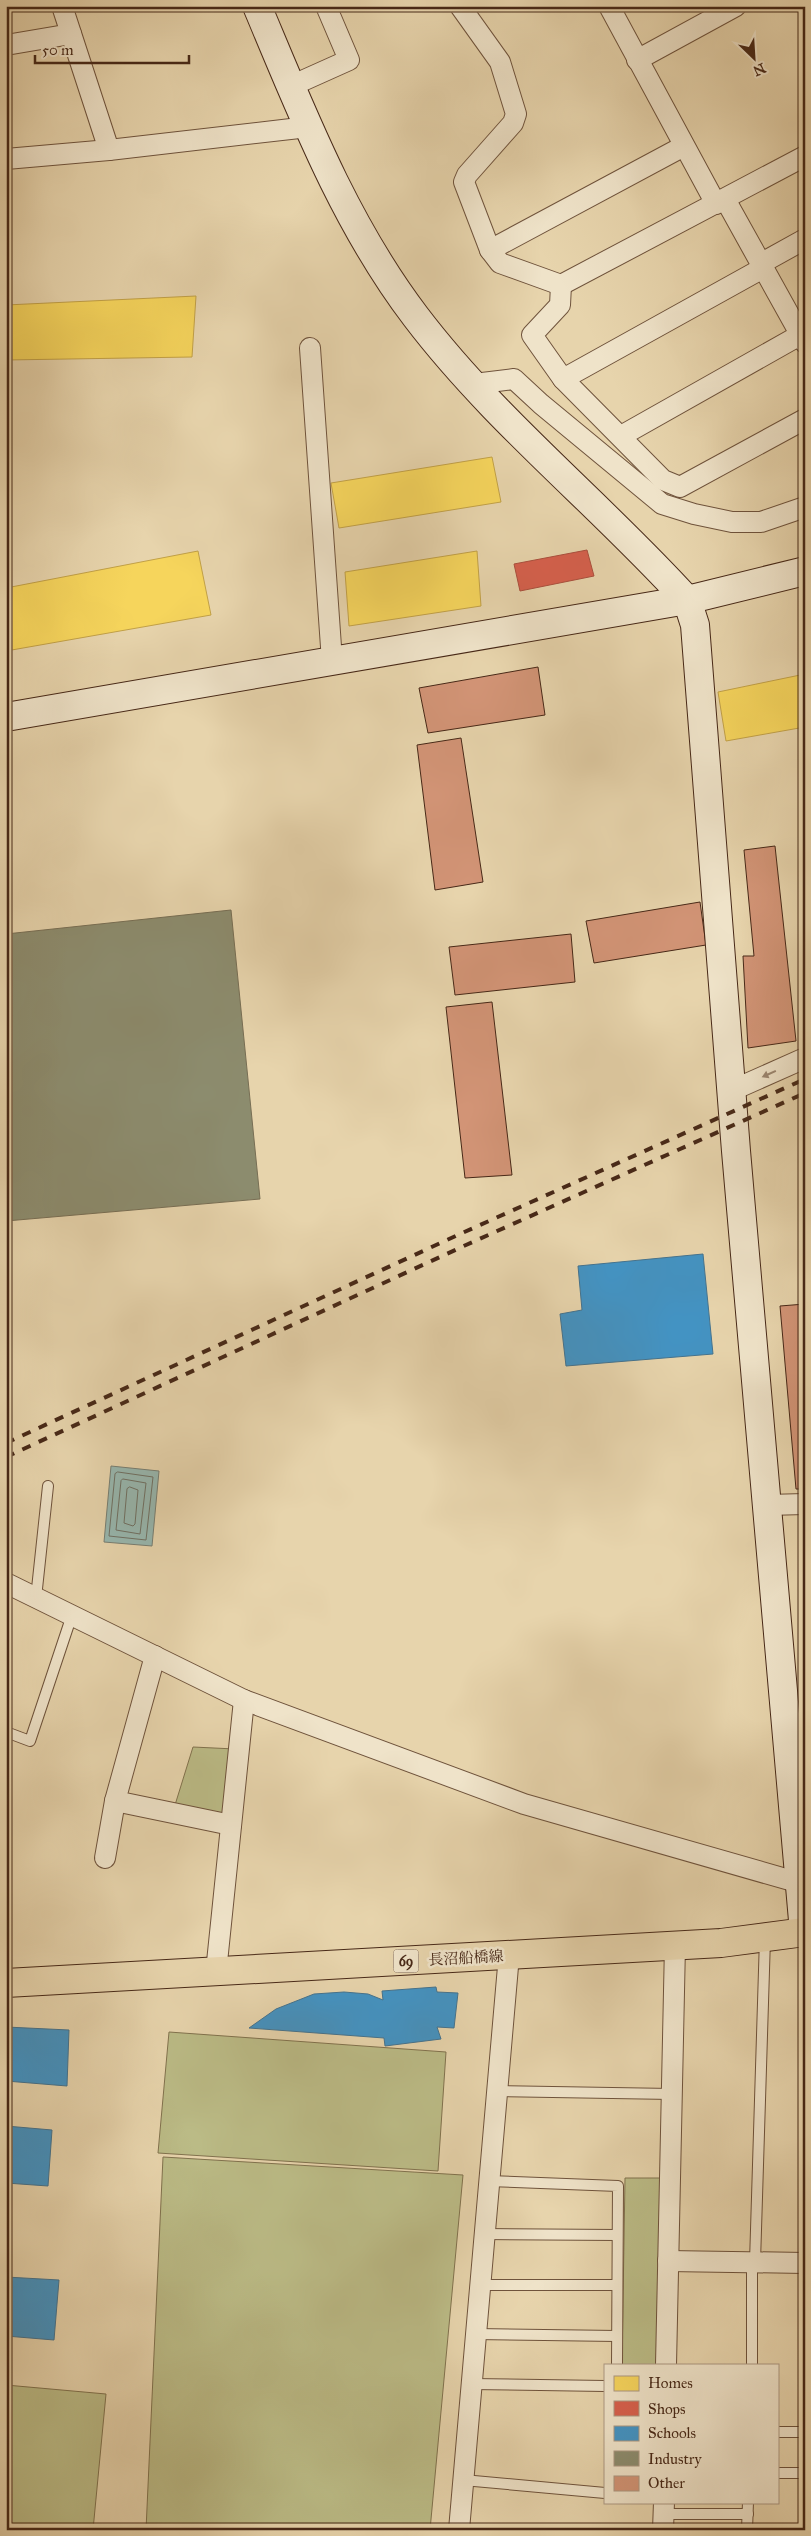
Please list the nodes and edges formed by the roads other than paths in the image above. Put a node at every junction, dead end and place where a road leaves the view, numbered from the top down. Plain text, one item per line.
1 (62, 6) edge
2 (257, 6) edge
3 (326, 6) edge
4 (460, 6) edge
5 (609, 6) edge
6 (736, 6) edge
7 (71, 34) junction
8 (6, 45) edge
9 (637, 60) junction
10 (291, 86) junction
11 (308, 127) junction
12 (684, 146) junction
13 (109, 150) junction
14 (805, 156) edge
15 (6, 159) edge
16 (721, 202) junction
17 (805, 239) edge
18 (490, 250) junction
19 (762, 266) junction
20 (561, 285) junction
21 (801, 331) edge
22 (310, 348) dead end
23 (562, 379) junction
24 (474, 384) junction
25 (805, 419) edge
26 (621, 436) junction
27 (805, 507) edge
28 (805, 571) edge
29 (687, 600) junction
30 (332, 661) junction
31 (6, 717) edge
32 (805, 1058) edge
33 (733, 1090) junction
34 (48, 1486) dead end
35 (805, 1504) edge
36 (767, 1505) junction
37 (6, 1583) edge
38 (36, 1598) junction
39 (72, 1615) junction
40 (155, 1656) junction
41 (244, 1700) junction
42 (6, 1732) edge
43 (115, 1801) junction
44 (231, 1825) junction
45 (105, 1858) dead end
46 (800, 1883) junction
47 (804, 1932) edge
48 (765, 1937) junction
49 (675, 1945) junction
50 (509, 1955) junction
51 (216, 1972) junction
52 (6, 1983) edge
53 (497, 2091) junction
54 (672, 2094) junction
55 (488, 2181) junction
56 (484, 2234) junction
57 (617, 2235) junction
58 (668, 2261) junction
59 (755, 2262) junction
60 (805, 2263) edge
61 (481, 2285) junction
62 (616, 2286) junction
63 (475, 2334) junction
64 (617, 2336) junction
65 (617, 2364) edge
66 (666, 2364) edge
67 (752, 2364) edge
68 (471, 2384) junction
69 (604, 2386) edge
70 (778, 2432) edge
71 (805, 2432) edge
72 (778, 2473) edge
73 (805, 2473) edge
74 (463, 2480) junction
75 (604, 2493) edge
76 (748, 2504) edge
77 (748, 2514) junction
78 (663, 2515) edge
79 (459, 2530) edge
80 (747, 2530) edge

1 - 7 street
2 - 10 street
3 - 10 street
4 - 18 street
5 - 9 street
6 - 9 street
7 - 8 street
7 - 13 street
9 - 12 street
10 - 11 street
11 - 13 street
11 - 24 street
12 - 16 street
12 - 18 street
13 - 15 street
14 - 16 street
16 - 19 street
16 - 20 street
17 - 19 street
18 - 20 street
19 - 21 street
19 - 23 street
20 - 23 street
21 - 26 street
22 - 30 street
23 - 26 street
24 - 27 street
24 - 29 street
25 - 26 street
28 - 29 street
29 - 30 street
29 - 33 street
30 - 31 street
32 -> 33 street
33 - 36 street
34 - 38 lane
35 - 36 street
36 - 46 street
37 - 38 street
38 - 39 street
39 - 40 street
39 - 42 lane
40 - 41 street
40 - 43 street
41 - 44 street
41 - 46 street
43 - 44 street
43 - 45 street
44 - 51 street
46 - 47 street
47 - 48 main road, 長沼船橋線 / 69
48 - 49 main road, 長沼船橋線 / 69
48 - 59 lane
49 - 50 main road, 長沼船橋線 / 69
49 - 54 street
50 - 51 main road, 長沼船橋線 / 69
50 - 53 street
51 - 52 main road, 長沼船橋線 / 69
53 - 54 lane
53 - 55 street
54 - 58 street
55 - 56 street
55 - 57 lane
56 - 57 lane
56 - 61 street
57 - 62 lane
58 - 59 street
58 - 66 street
59 - 60 street
59 - 67 lane
61 - 62 lane
61 - 63 street
62 - 64 lane
63 - 64 lane
63 - 68 street
64 - 65 lane
68 - 69 lane
68 - 74 street
70 - 71 lane
72 - 73 lane
74 - 75 lane
74 - 79 street
76 - 77 lane
77 - 78 lane
77 - 80 lane

